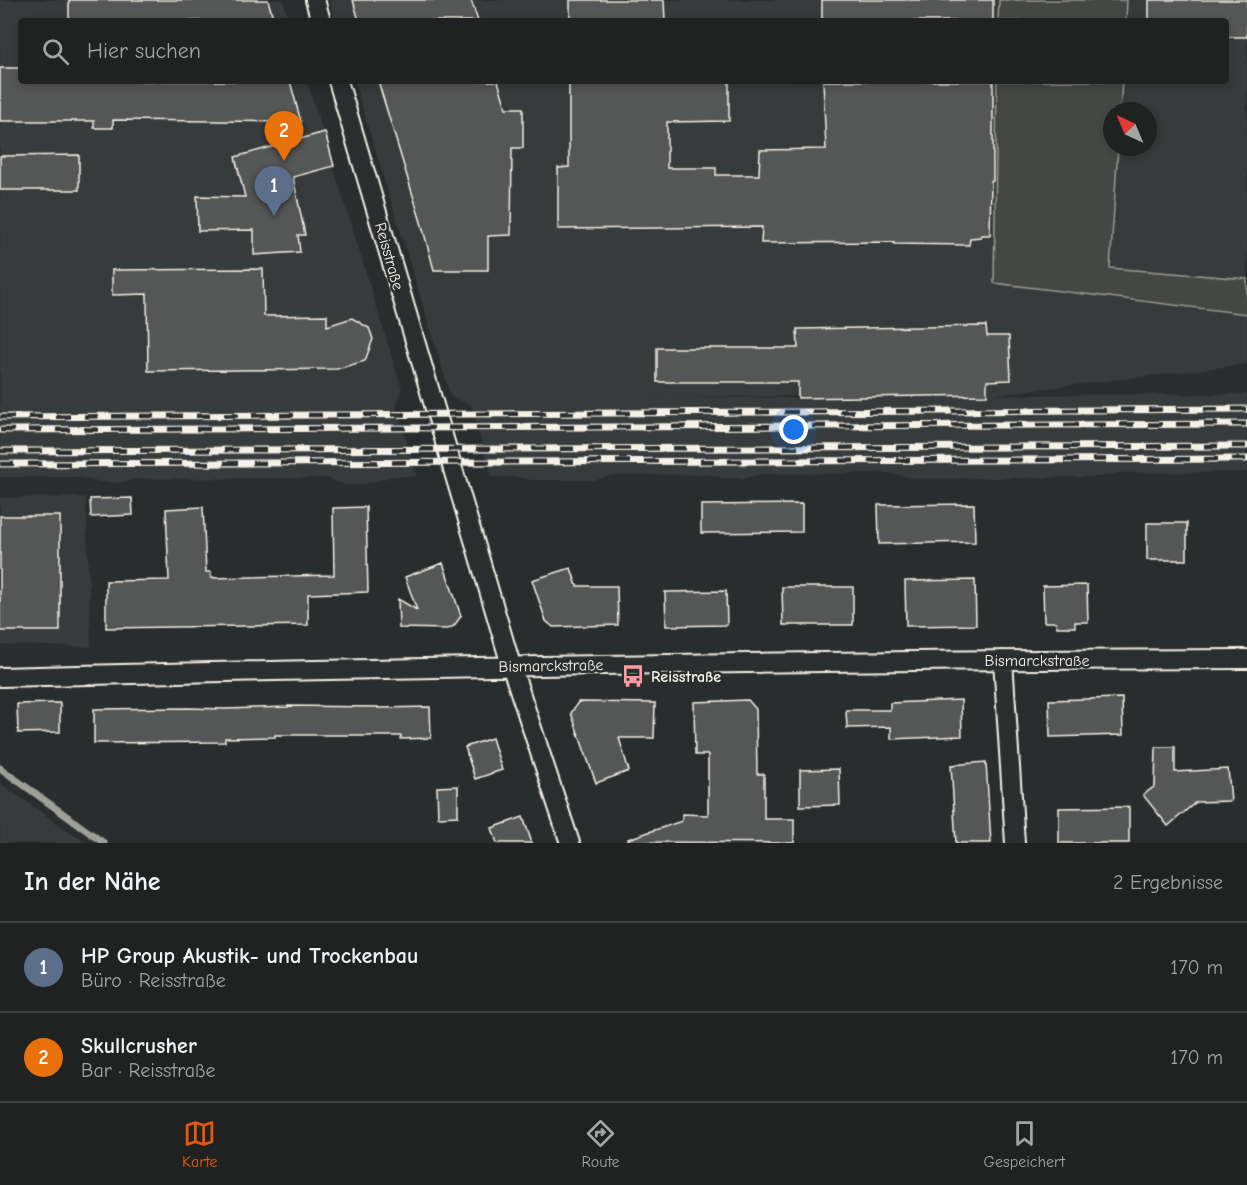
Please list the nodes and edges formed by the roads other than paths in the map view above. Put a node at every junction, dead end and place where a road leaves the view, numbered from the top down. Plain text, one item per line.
1 (315, 0) edge
2 (320, 18) edge
3 (339, 84) edge
4 (1247, 659) edge
5 (1002, 660) junction
6 (511, 665) junction
7 (0, 677) edge
8 (570, 843) edge
9 (1015, 843) edge

1 - 2 street
3 - 6 street, Reisstraße
4 - 5 street, Bismarckstraße
5 - 6 street, Bismarckstraße
5 - 9 street
6 - 7 street, Bismarckstraße
6 - 8 street, Reisstraße

